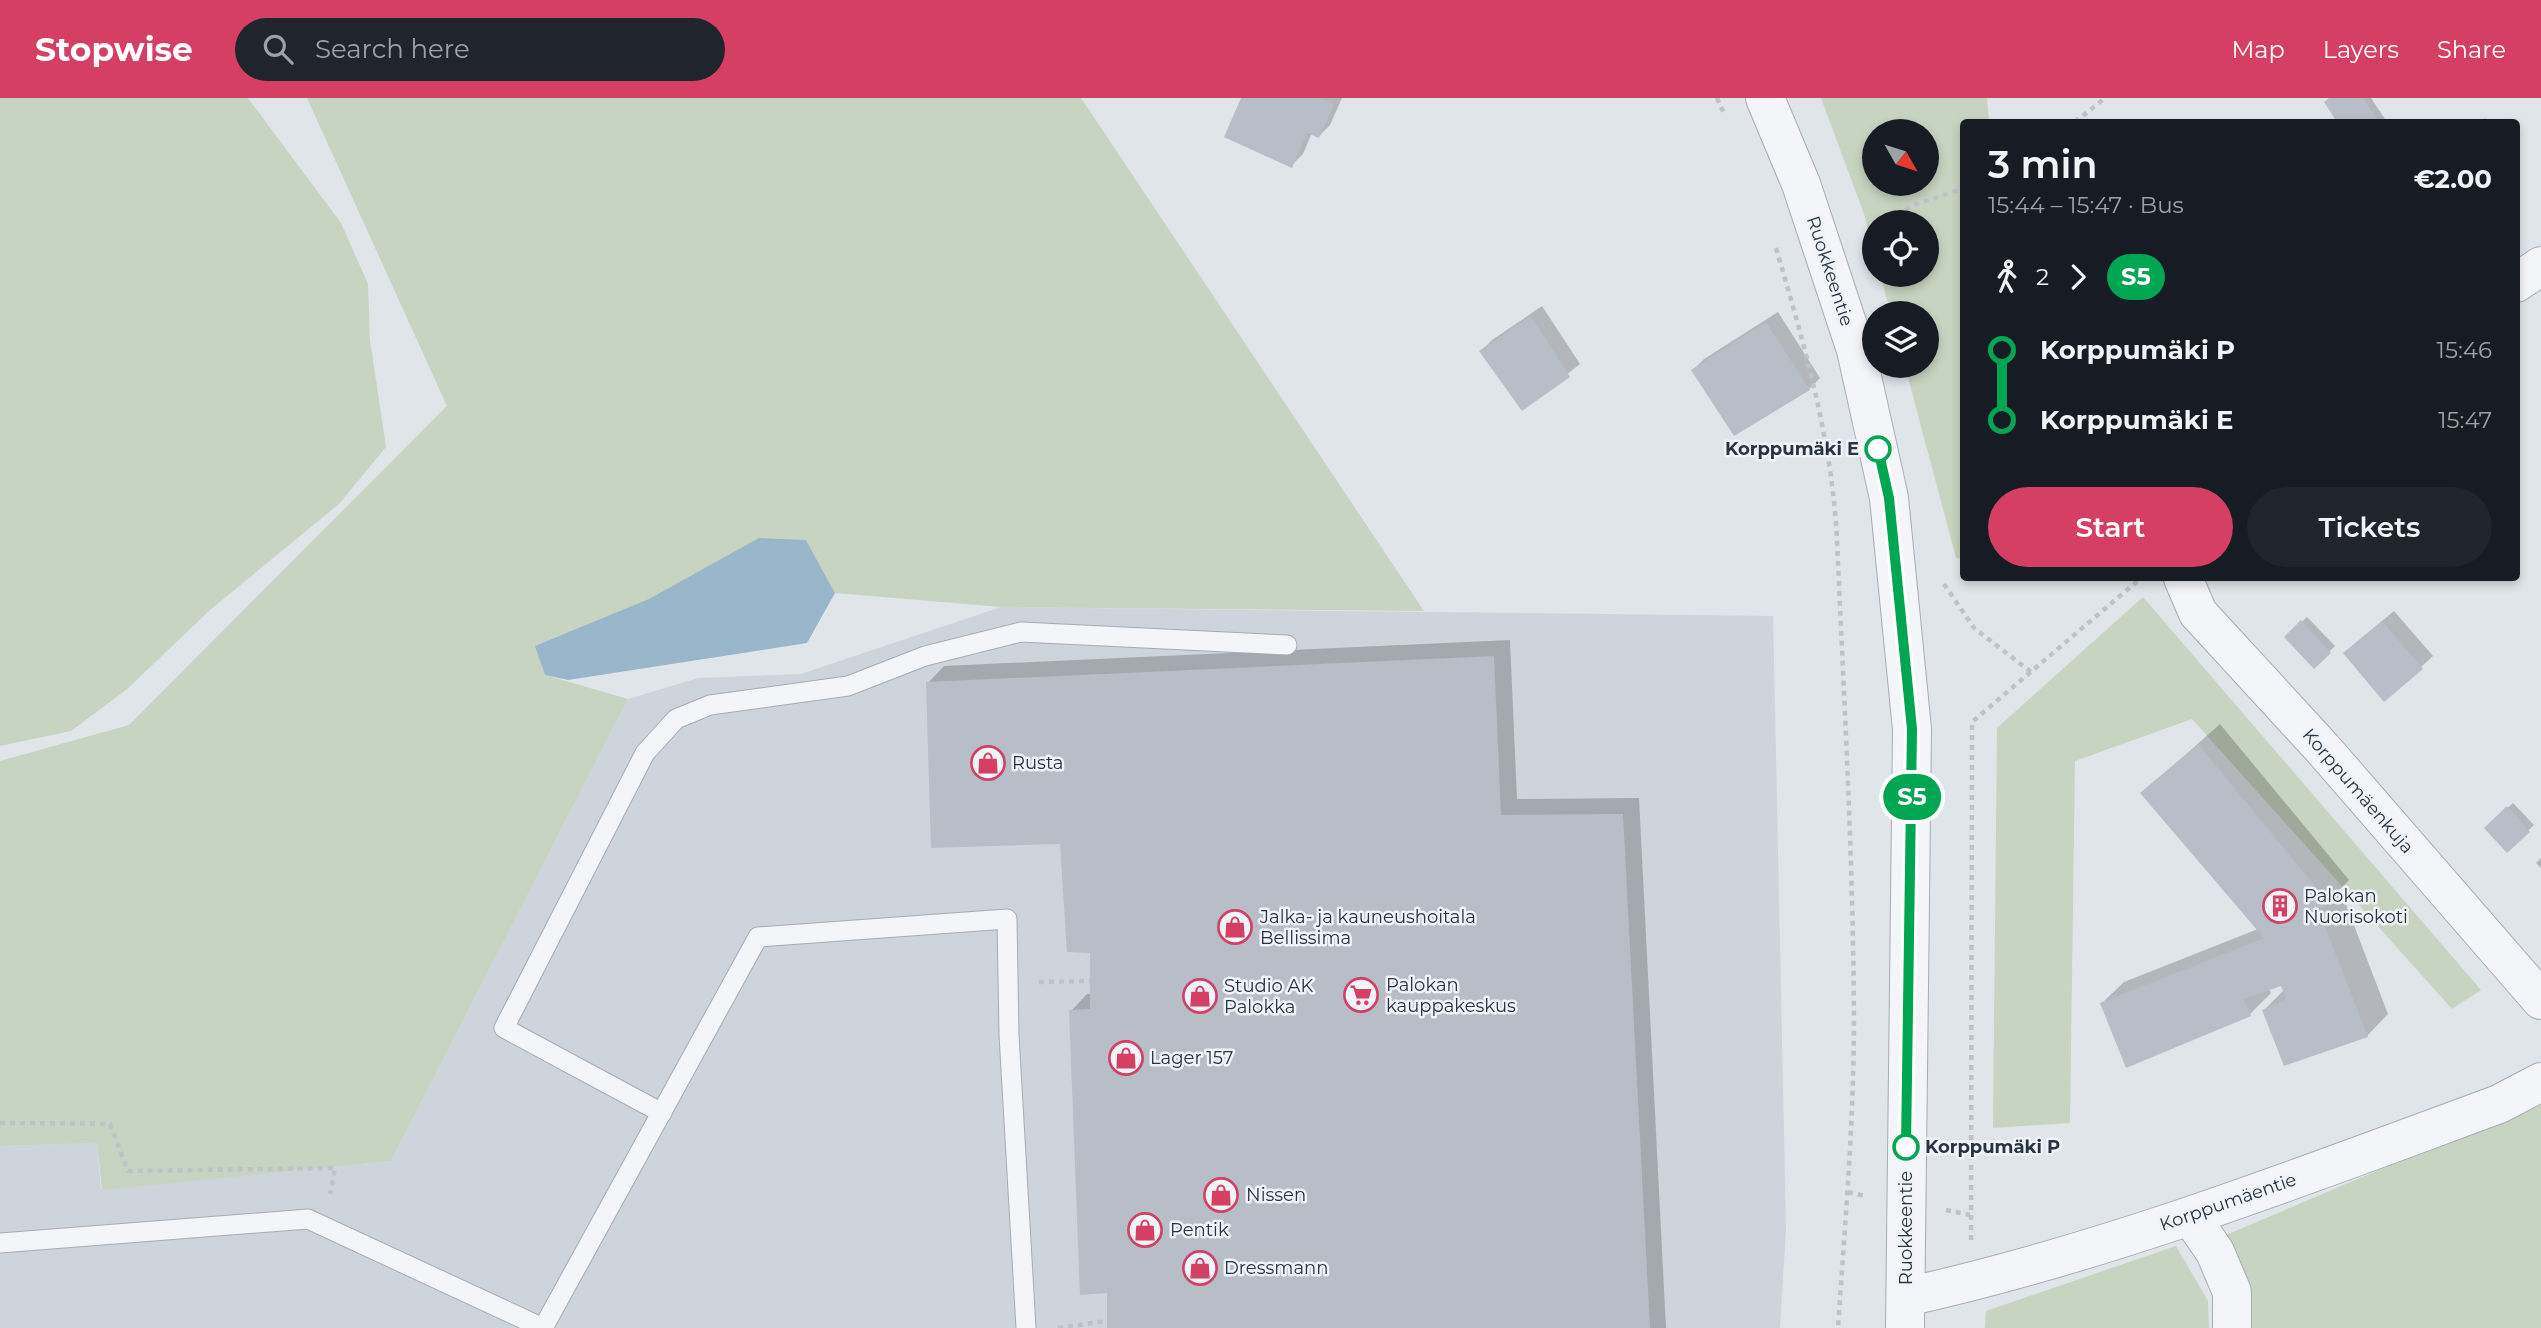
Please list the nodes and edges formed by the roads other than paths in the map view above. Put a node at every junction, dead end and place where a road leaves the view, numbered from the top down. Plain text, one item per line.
1 (1765, 98) edge
2 (2541, 266) edge
3 (2520, 280) edge
4 (2184, 581) edge
5 (1287, 645) dead end
6 (2541, 1000) edge
7 (2541, 1082) edge
8 (662, 1113) junction
9 (2192, 1217) junction
10 (0, 1243) edge
11 (1905, 1312) edge
12 (543, 1328) edge
13 (1026, 1328) edge
14 (2232, 1328) edge

1 - 11 street, Ruokkeentie
2 - 3 street
4 - 6 street, Korppumäenkuja
5 - 8 lane
7 - 9 street, Korppumäentie
8 - 12 lane
8 - 13 lane
9 - 11 street, Korppumäentie
9 - 14 street
10 - 12 lane

